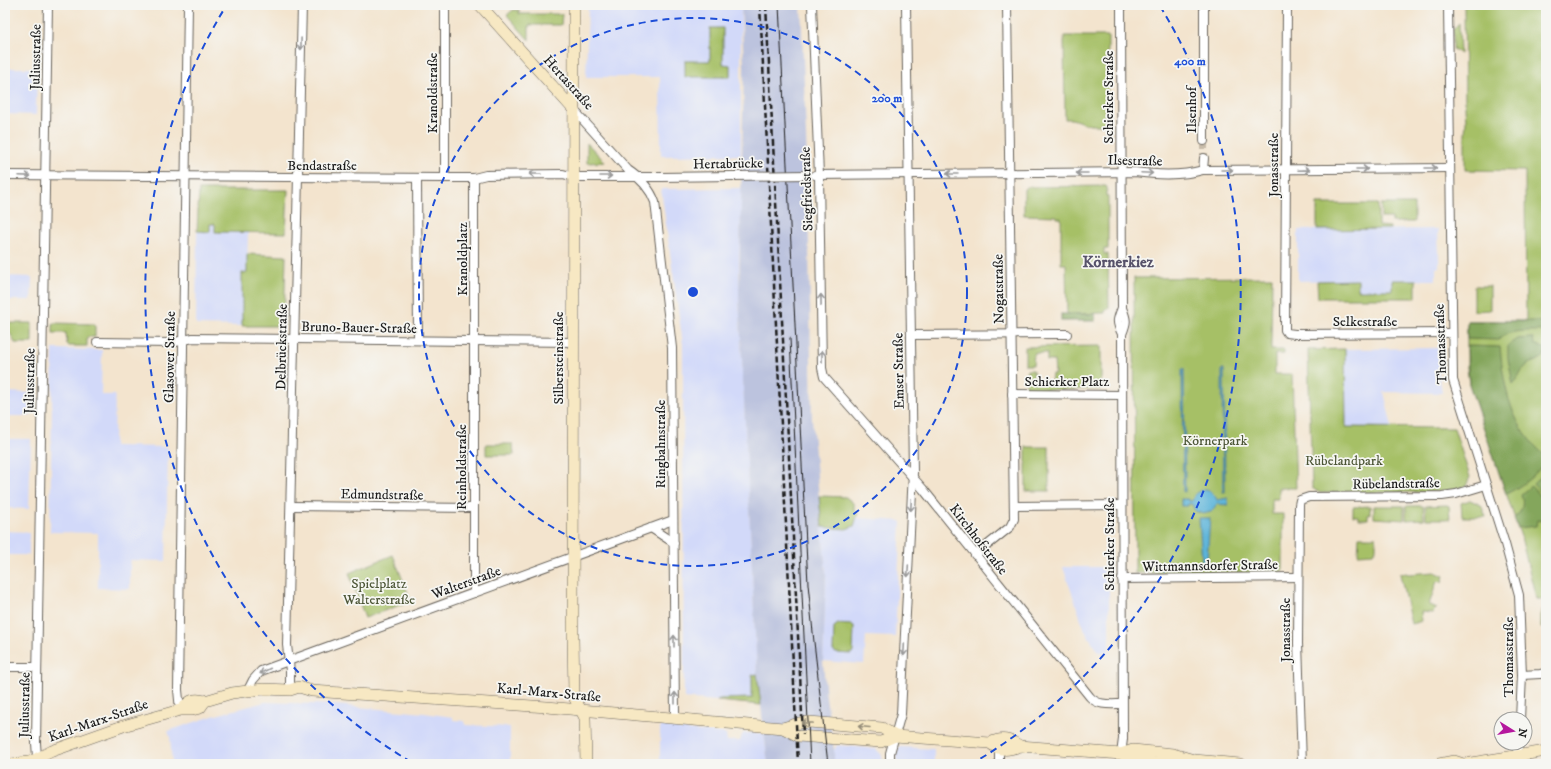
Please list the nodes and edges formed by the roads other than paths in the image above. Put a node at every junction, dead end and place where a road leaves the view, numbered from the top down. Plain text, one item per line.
1 (48, 5) edge
2 (188, 5) edge
3 (302, 5) edge
4 (480, 5) edge
5 (574, 5) edge
6 (812, 5) edge
7 (906, 5) edge
8 (1007, 5) edge
9 (1121, 5) edge
10 (1287, 5) edge
11 (1448, 5) edge
12 (447, 6) edge
13 (1204, 6) edge
14 (574, 110) junction
15 (1204, 141) tunnel mouth
16 (1204, 158) tunnel mouth
17 (1450, 168) junction
18 (1203, 170) junction
19 (1286, 171) junction
20 (1121, 172) junction
21 (1009, 173) junction
22 (908, 174) junction
23 (5, 175) edge
24 (819, 175) junction
25 (46, 176) junction
26 (185, 177) junction
27 (574, 177) junction
28 (638, 177) junction
29 (298, 178) junction
30 (417, 178) junction
31 (445, 178) junction
32 (474, 178) junction
33 (1285, 326) joint
34 (1452, 333) junction
35 (1012, 334) junction
36 (1067, 334) dead end
37 (910, 335) junction
38 (295, 339) junction
39 (182, 340) junction
40 (418, 340) junction
41 (474, 341) junction
42 (97, 342) dead end
43 (574, 342) junction
44 (823, 373) joint
45 (1012, 394) junction
46 (1122, 394) junction
47 (912, 477) junction
48 (1486, 485) junction
49 (1304, 498) joint
50 (1122, 505) junction
51 (291, 506) junction
52 (1014, 506) junction
53 (474, 508) junction
54 (673, 520) junction
55 (651, 528) junction
56 (674, 543) junction
57 (975, 555) junction
58 (573, 557) junction
59 (1298, 577) junction
60 (1122, 579) junction
61 (474, 593) junction
62 (289, 661) junction
63 (5, 667) edge
64 (37, 667) junction
65 (1546, 673) edge
66 (1522, 675) junction
67 (248, 690) junction
68 (290, 690) junction
69 (1122, 704) junction
70 (180, 710) junction
71 (581, 710) junction
72 (1520, 711) edge
73 (675, 717) junction
74 (895, 736) junction
75 (995, 746) junction
76 (1546, 751) edge
77 (1121, 754) junction
78 (1194, 760) junction
79 (1515, 760) edge
80 (30, 761) edge
81 (1166, 763) edge
82 (12, 764) edge
83 (586, 764) edge
84 (890, 764) edge
85 (999, 764) edge
86 (1240, 764) edge
87 (1302, 764) edge
88 (1439, 764) edge
89 (1464, 764) edge

1 - 25 street, Juliusstraße
2 - 26 street, Glasower Straße
3 -> 29 street, Delbrückstraße
4 - 14 main road, Hertastraße
5 - 14 main road, Silbersteinstraße
6 - 24 street, Siegfriedstraße
7 - 22 street, Emser Straße
8 - 21 street, Nogatstraße
9 - 20 street, Schierker Straße
10 - 19 street, Jonasstraße
11 - 17 street, Thomasstraße
12 - 31 street, Kranoldstraße
13 - 15 street, Ilsenhof
14 - 27 main road, Silbersteinstraße
14 - 28 street, Hertastraße
16 - 18 street
19 -> 17 street, Ilsestraße
17 - 34 street, Thomasstraße
18 -> 19 street, Ilsestraße
20 -> 18 street, Ilsestraße
19 - 33 street, Jonasstraße
20 -> 21 street, Ilsestraße
20 - 46 street, Schierker Straße
21 -> 22 street, Ilsestraße
21 - 35 street, Nogatstraße
22 - 24 street, Ilsestraße
22 - 37 street, Emser Straße
23 -> 25 street, Bendastraße
24 - 28 street, Hertabrücke, bridge
44 -> 24 street, Siegfriedstraße
25 - 26 street, Bendastraße
25 - 64 street, Juliusstraße
26 - 29 street, Bendastraße
26 - 39 street, Glasower Straße
27 -> 28 street, Bendastraße
27 -> 32 street, Bendastraße
27 - 43 main road, Silbersteinstraße
28 - 54 street, Ringbahnstraße
29 - 30 street, Bendastraße
29 - 38 street, Delbrückstraße
30 - 31 street, Bendastraße
30 - 40 street
31 - 32 street, Bendastraße
32 - 41 street, Kranoldplatz
33 - 34 street, Selkestraße
34 - 48 street, Thomasstraße
35 - 36 street
35 - 37 street
35 - 45 street, Nogatstraße
37 - 47 street, Emser Straße
38 - 39 street, Bruno-Bauer-Straße
38 - 40 street, Bruno-Bauer-Straße
38 - 51 street, Delbrückstraße
39 - 42 street, Bruno-Bauer-Straße
39 - 70 street, Glasower Straße
40 - 41 street, Bruno-Bauer-Straße
41 - 43 street, Bruno-Bauer-Straße
41 - 53 street, Reinholdstraße
43 - 58 main road, Silbersteinstraße
44 - 47 street, Kirchhofstraße
45 - 46 street, Schierker Platz
45 - 52 street, Nogatstraße
46 - 50 street, Schierker Straße
47 - 57 street, Kirchhofstraße
47 -> 74 street, Emser Straße
48 - 49 street, Rübelandstraße
48 - 66 street, Thomasstraße
49 - 59 street, Jonasstraße
50 - 52 street
50 - 60 street, Schierker Straße
51 - 53 street, Edmundstraße
51 - 62 street, Delbrückstraße
52 - 57 street, Nogatstraße
53 - 61 street, Reinholdstraße
54 - 55 street, Walterstraße
54 - 56 street, Ringbahnstraße
55 - 56 street
55 - 58 street, Walterstraße
73 -> 56 street, Ringbahnstraße
57 - 69 street, Kirchhofstraße
58 - 61 street, Walterstraße
58 - 71 main road, Silbersteinstraße
59 - 60 street, Wittmannsdorfer Straße
59 - 87 street, Jonasstraße
60 - 69 street, Schierker Straße
61 - 62 street, Walterstraße
62 -> 67 street
62 - 68 street, Delbrückstraße
63 - 64 street
64 - 80 street, Juliusstraße
65 - 66 street
66 - 72 street, Thomasstraße
67 - 68 main road, Karl-Marx-Straße
67 - 70 main road, Karl-Marx-Straße
68 - 71 main road, Karl-Marx-Straße
69 - 77 street, Schierker Straße
70 - 80 main road, Karl-Marx-Straße
71 - 73 main road, Karl-Marx-Straße
71 - 83 main road, Silbersteinstraße
73 - 74 main road, Karl-Marx-Straße
74 - 75 main road, Karl-Marx-Straße
74 - 84 street, Emser Straße
75 - 77 main road, Karl-Marx-Straße
75 - 85 street
76 - 79 main road
77 - 78 main road, Karl-Marx-Straße
77 - 81 main road, Karl-Marx-Straße
78 - 81 main road, Karl-Marx-Straße
78 - 86 main road, Karl-Marx-Straße
79 - 89 main road
80 - 82 main road, Karl-Marx-Straße
88 - 89 main road

